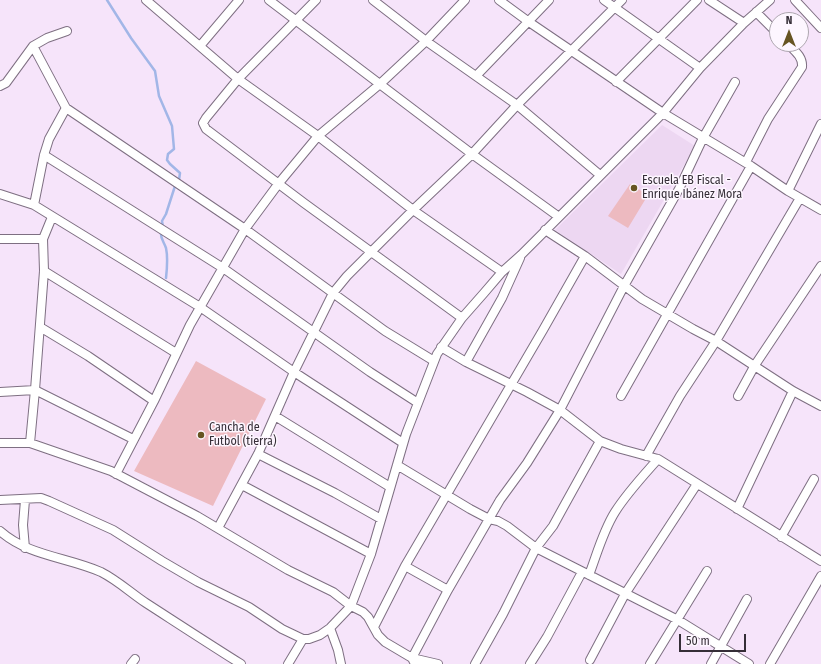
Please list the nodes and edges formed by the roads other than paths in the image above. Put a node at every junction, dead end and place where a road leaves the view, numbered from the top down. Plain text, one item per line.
1 (146, 0) edge
2 (239, 0) edge
3 (269, 0) edge
4 (316, 0) edge
5 (373, 0) edge
6 (465, 0) edge
7 (499, 0) edge
8 (549, 0) edge
9 (604, 0) edge
10 (622, 0) edge
11 (697, 0) edge
12 (710, 0) edge
13 (770, 0) edge
14 (795, 0) edge
15 (615, 7) junction
16 (756, 12) junction
17 (296, 20) junction
18 (529, 22) junction
19 (744, 23) junction
20 (769, 24) edge
21 (821, 28) edge
22 (67, 31) dead end
23 (659, 38) junction
24 (426, 41) junction
25 (33, 46) junction
26 (200, 46) junction
27 (572, 51) junction
28 (796, 52) edge
29 (700, 68) junction
30 (476, 76) junction
31 (238, 79) junction
32 (616, 82) junction
33 (735, 82) dead end
34 (380, 84) junction
35 (0, 86) edge
36 (517, 105) junction
37 (66, 108) junction
38 (663, 113) junction
39 (821, 124) edge
40 (318, 136) junction
41 (703, 138) junction
42 (472, 154) junction
43 (44, 155) junction
44 (748, 164) junction
45 (600, 175) junction
46 (279, 183) junction
47 (788, 191) junction
48 (0, 194) edge
49 (800, 198) junction
50 (34, 205) junction
51 (413, 210) junction
52 (821, 210) edge
53 (52, 217) junction
54 (559, 217) junction
55 (245, 229) junction
56 (545, 230) junction
57 (43, 239) junction
58 (0, 240) edge
59 (371, 252) junction
60 (521, 255) junction
61 (585, 256) junction
62 (821, 266) edge
63 (223, 268) junction
64 (44, 271) junction
65 (502, 272) junction
66 (624, 286) junction
67 (334, 293) junction
68 (200, 307) junction
69 (667, 314) junction
70 (462, 318) junction
71 (40, 327) junction
72 (313, 332) junction
73 (716, 341) junction
74 (441, 347) junction
75 (176, 353) junction
76 (434, 361) junction
77 (466, 362) junction
78 (755, 365) junction
79 (294, 372) junction
80 (512, 384) junction
81 (35, 390) junction
82 (793, 391) junction
83 (0, 392) edge
84 (621, 396) dead end
85 (738, 396) dead end
86 (154, 401) junction
87 (418, 403) junction
88 (821, 406) edge
89 (560, 410) junction
90 (275, 416) junction
91 (133, 439) junction
92 (600, 441) junction
93 (0, 443) edge
94 (30, 443) junction
95 (403, 443) junction
96 (258, 454) junction
97 (646, 456) junction
98 (658, 460) junction
99 (397, 465) junction
100 (116, 474) junction
101 (814, 479) dead end
102 (697, 484) junction
103 (242, 485) junction
104 (390, 487) junction
105 (447, 496) junction
106 (0, 500) edge
107 (25, 500) junction
108 (737, 509) junction
109 (381, 519) junction
110 (489, 519) junction
111 (218, 528) junction
112 (0, 531) edge
113 (781, 537) junction
114 (25, 548) junction
115 (536, 548) junction
116 (371, 554) junction
117 (821, 561) edge
118 (405, 566) junction
119 (707, 571) dead end
120 (586, 574) junction
121 (821, 576) edge
122 (448, 590) junction
123 (625, 594) junction
124 (747, 599) dead end
125 (351, 606) junction
126 (678, 620) junction
127 (374, 627) junction
128 (330, 628) junction
129 (303, 639) junction
130 (721, 647) junction
131 (590, 660) dead end
132 (413, 661) edge
133 (241, 664) edge
134 (288, 664) edge
135 (341, 664) edge
136 (438, 664) edge
137 (475, 664) edge
138 (530, 664) edge
139 (650, 664) edge
140 (711, 664) edge
141 (749, 664) edge
142 (770, 664) edge

1 - 26 street
2 - 26 street
3 - 17 street
4 - 17 street
5 - 24 street
6 - 24 street
7 - 18 street
8 - 18 street
9 - 15 street
10 - 15 street
11 - 23 street
12 - 19 street
13 - 16 street
14 - 21 street
15 - 23 street
15 - 27 street
16 - 19 street
16 - 20 street
17 - 31 street
17 - 34 street
18 - 27 street
18 - 30 street
19 - 29 street
22 - 25 street
23 - 29 street
23 - 32 street
24 - 30 street
24 - 34 street
25 - 35 street
25 - 37 street
26 - 31 street
27 - 32 street
27 - 36 street
28 - 44 street
29 - 38 street
30 - 36 street
31 - 40 street
31 - 46 street
32 - 38 street
33 - 41 street
34 - 40 street
34 - 42 street
36 - 42 street
36 - 45 street
37 - 43 street
37 - 55 street
38 - 41 street
38 - 45 street
39 - 47 street
40 - 46 street
40 - 51 street
41 - 44 street
41 - 66 street
42 - 51 street
42 - 54 street
43 - 50 street
43 - 63 street
44 - 47 street
44 - 69 street
45 - 54 street
46 - 55 street
46 - 59 street
47 - 49 street
48 - 50 street
49 - 52 street
49 - 73 street
50 - 53 street
51 - 59 street
51 - 65 street
53 - 57 street
53 - 68 street
54 - 56 street
55 - 63 street
55 - 67 street
56 - 60 street
56 - 61 street
57 - 58 street
57 - 64 street
59 - 67 street
59 - 70 street
60 - 65 street
60 - 77 street
61 - 66 street
61 - 80 street
62 - 78 street
63 - 68 street
63 - 72 street
64 - 71 street
64 - 75 street
65 - 70 street
66 - 69 street
66 - 89 street
67 - 72 street
67 - 76 street
68 - 75 street
68 - 79 street
69 - 73 street
69 - 84 street
70 - 74 street
71 - 81 street
71 - 86 street
72 - 79 street
72 - 87 street
73 - 78 street
73 - 97 street
74 - 76 street
74 - 77 street
75 - 86 street
76 - 87 street
77 - 80 street
78 - 82 street
78 - 85 street
79 - 90 street
79 - 95 street
80 - 89 street
80 - 105 street
81 - 83 street
81 - 91 street
81 - 94 street
82 - 88 street
82 - 108 street
86 - 91 street
87 - 95 street
89 - 92 street
89 - 110 street
90 - 96 street
90 - 104 street
91 - 100 street
92 - 97 street
92 - 115 street
93 - 94 street
94 - 100 street
95 - 99 street
96 - 103 street
96 - 109 street
97 - 98 street
98 - 102 street
98 - 120 street
99 - 104 street
99 - 105 street
100 - 111 street
101 - 113 street
102 - 108 street
102 - 123 street
103 - 111 street
103 - 116 street
104 - 109 street
105 - 110 street
105 - 118 street
106 - 107 street
107 - 114 street
107 - 129 street
108 - 113 street
109 - 116 street
110 - 115 street
110 - 122 street
111 - 125 street
112 - 114 street
113 - 117 street
114 - 133 street
115 - 120 street
115 - 137 street
116 - 125 street
118 - 122 street
118 - 127 street
119 - 126 street
120 - 123 street
120 - 138 street
121 - 142 street
122 - 132 street
123 - 126 street
123 - 131 street
124 - 130 street
125 - 127 street
125 - 128 street
126 - 130 street
126 - 139 street
127 - 132 street
128 - 129 street
128 - 135 street
129 - 134 street
130 - 140 street
130 - 141 street
132 - 136 street

